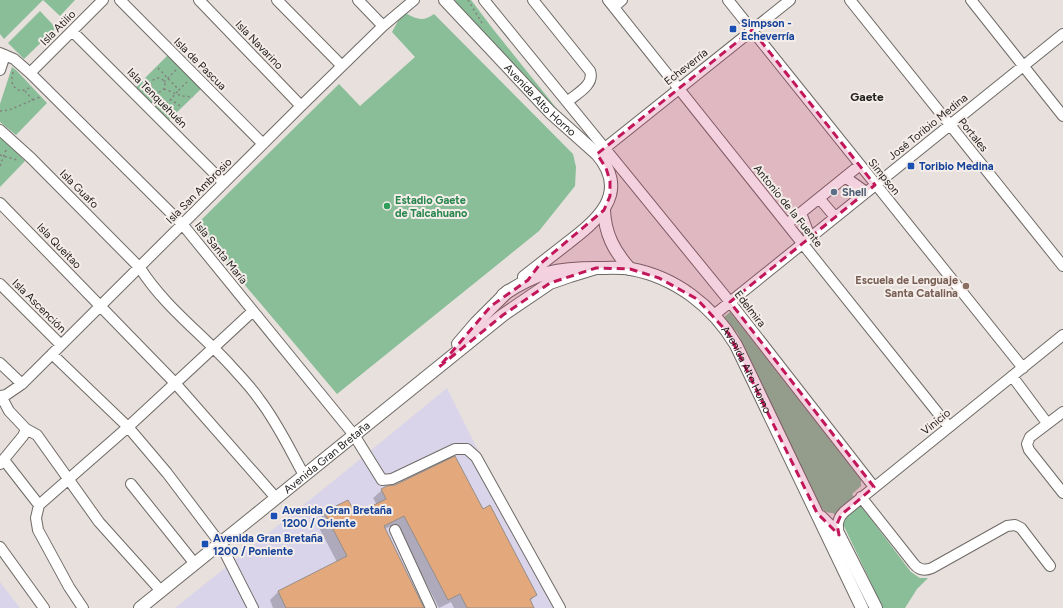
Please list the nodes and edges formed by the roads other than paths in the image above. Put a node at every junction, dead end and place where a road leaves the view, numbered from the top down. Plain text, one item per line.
1 (103, 0) edge
2 (120, 0) edge
3 (199, 0) edge
4 (277, 0) edge
5 (358, 0) edge
6 (414, 0) edge
7 (445, 0) edge
8 (484, 0) edge
9 (533, 0) edge
10 (622, 0) edge
11 (728, 0) edge
12 (790, 0) edge
13 (850, 0) edge
14 (971, 0) edge
15 (611, 4) edge
16 (384, 26) junction
17 (752, 30) junction
18 (72, 31) junction
19 (1063, 34) edge
20 (2, 54) edge
21 (342, 66) junction
22 (1023, 66) junction
23 (0, 70) edge
24 (30, 73) junction
25 (679, 88) junction
26 (567, 102) junction
27 (301, 106) junction
28 (1063, 116) edge
29 (950, 125) junction
30 (0, 130) edge
31 (263, 144) junction
32 (600, 151) junction
33 (860, 165) junction
34 (845, 177) junction
35 (224, 183) junction
36 (875, 184) junction
37 (866, 192) junction
38 (819, 198) junction
39 (0, 203) edge
40 (604, 210) junction
41 (801, 213) junction
42 (835, 218) junction
43 (787, 224) junction
44 (183, 225) junction
45 (806, 240) junction
46 (540, 264) junction
47 (1063, 266) edge
48 (140, 268) junction
49 (596, 268) junction
50 (630, 269) junction
51 (528, 280) junction
52 (0, 284) edge
53 (503, 295) junction
54 (730, 302) junction
55 (100, 306) junction
56 (253, 311) junction
57 (503, 315) junction
58 (714, 315) junction
59 (1063, 335) edge
60 (61, 346) junction
61 (214, 348) junction
62 (52, 354) junction
63 (0, 363) edge
64 (439, 367) junction
65 (1023, 368) junction
66 (1012, 376) junction
67 (175, 383) junction
68 (22, 384) junction
69 (0, 396) edge
70 (1063, 412) edge
71 (1048, 423) junction
72 (128, 427) junction
73 (949, 427) junction
74 (26, 429) junction
75 (354, 435) junction
76 (2, 462) edge
77 (304, 475) junction
78 (69, 479) junction
79 (131, 484) dead end
80 (874, 487) junction
81 (1063, 493) edge
82 (861, 497) junction
83 (276, 498) junction
84 (39, 505) junction
85 (817, 513) junction
86 (395, 530) dead end
87 (840, 535) junction
88 (220, 543) junction
89 (0, 547) edge
90 (195, 564) junction
91 (1050, 566) dead end
92 (161, 591) junction
93 (44, 608) edge
94 (83, 608) edge
95 (140, 608) edge
96 (253, 608) edge
97 (431, 608) edge
98 (560, 608) edge
99 (862, 608) edge
100 (876, 608) edge

1 - 18 street, Isla Atilio
2 - 31 street, Isla de Pascua
3 - 27 street, Isla Navarino
4 - 21 street
5 - 16 street
6 - 16 street, Isla San Ambrosio
7 - 32 main road, Avenida Alto Horno
8 - 26 street, Avenida Alto Horno
9 - 26 street
10 - 15 street
11 - 17 street, Simpson
12 - 17 street, Echeverría
13 - 29 street, Portales
14 - 22 street
15 - 25 street, Antonio de la Fuente
16 - 21 street, Isla San Ambrosio
17 - 25 street, Echeverría
17 - 33 street, Simpson
18 - 24 street, Isla Atilio
18 - 35 street, Isla Tenquehuén
19 - 22 street, José Toribio Medina
20 - 23 street
20 - 24 street, Isla Santa María
21 - 27 street, Isla San Ambrosio
22 - 28 street
22 - 29 street, José Toribio Medina
24 - 44 street, Isla Santa María
25 - 32 street, Echeverría
25 - 43 street, Antonio de la Fuente
26 - 32 street, Avenida Alto Horno
27 - 31 street, Isla San Ambrosio
29 - 36 street, José Toribio Medina
29 - 47 street, Portales
30 - 48 street, Isla Guafo
31 - 35 street, Isla San Ambrosio
32 - 40 main road, Avenida Alto Horno
32 - 54 street, Edelmira
33 - 34 street
33 - 36 street, Simpson
34 - 37 street
34 - 38 street
35 - 44 street, Isla San Ambrosio
36 - 37 street, José Toribio Medina
36 - 65 street, Simpson
37 - 42 street, José Toribio Medina
38 - 41 street
38 - 42 street
39 - 55 street, Isla Queitao
40 - 46 main road, Avenida Gran Bretaña
40 - 50 main road
41 - 43 street
41 - 45 street
42 - 45 street, José Toribio Medina
43 - 45 street, Antonio de la Fuente
44 - 48 street, Isla San Ambrosio
44 - 56 street, Isla Santa María
45 - 54 street, José Toribio Medina
45 - 73 street, Antonio de la Fuente
46 - 51 main road, Avenida Gran Bretaña
46 - 53 main road, Avenida Gran Bretaña
48 - 55 street, Isla San Ambrosio
48 - 61 street, Isla Guafo
49 - 50 main road, Avenida Gran Bretaña
49 - 51 main road, Avenida Gran Bretaña
49 - 57 main road, Avenida Gran Bretaña
50 - 58 main road, Avenida Alto Horno
51 - 53 main road, Avenida Gran Bretaña
51 - 57 main road
52 - 60 street, Isla Ascención
53 - 64 main road, Avenida Gran Bretaña
54 - 58 street, José Toribio Medina
54 - 80 street, Edelmira
55 - 60 street, Isla San Ambrosio
55 - 67 street, Isla Queitao
56 - 61 street
56 - 75 street, Isla Santa María
57 - 64 main road, Avenida Gran Bretaña
58 - 85 main road, Avenida Alto Horno
59 - 65 street, Vinicio
60 - 62 street, Isla San Ambrosio
61 - 67 street
61 - 77 street, Isla Guafo
62 - 68 street, Isla San Ambrosio
62 - 72 street
63 - 68 street
64 - 75 main road, Avenida Gran Bretaña
65 - 66 street, Vinicio
66 - 71 street
66 - 73 street, Vinicio
67 - 72 street
67 - 83 street, Isla Queitao
68 - 69 street, Isla San Ambrosio
69 - 74 street
70 - 71 street
71 - 81 street
72 - 78 street
72 - 88 street
73 - 80 street, Vinicio
74 - 76 street
74 - 78 street
75 - 77 main road, Avenida Gran Bretaña
75 - 98 street, Isla Santa María
76 - 84 street
77 - 83 main road, Avenida Gran Bretaña
78 - 84 street
78 - 92 street
79 - 90 street
80 - 82 street, Vinicio
82 - 87 street, Vinicio
82 - 91 street
83 - 88 main road, Avenida Gran Bretaña
84 - 94 street
85 - 87 main road, Avenida Alto Horno
85 - 99 main road, Avenida Alto Horno
86 - 97 street
87 - 100 main road, Avenida Alto Horno
88 - 90 main road, Avenida Gran Bretaña
88 - 96 street
89 - 93 street
90 - 92 main road, Avenida Gran Bretaña
92 - 95 main road, Avenida Gran Bretaña

